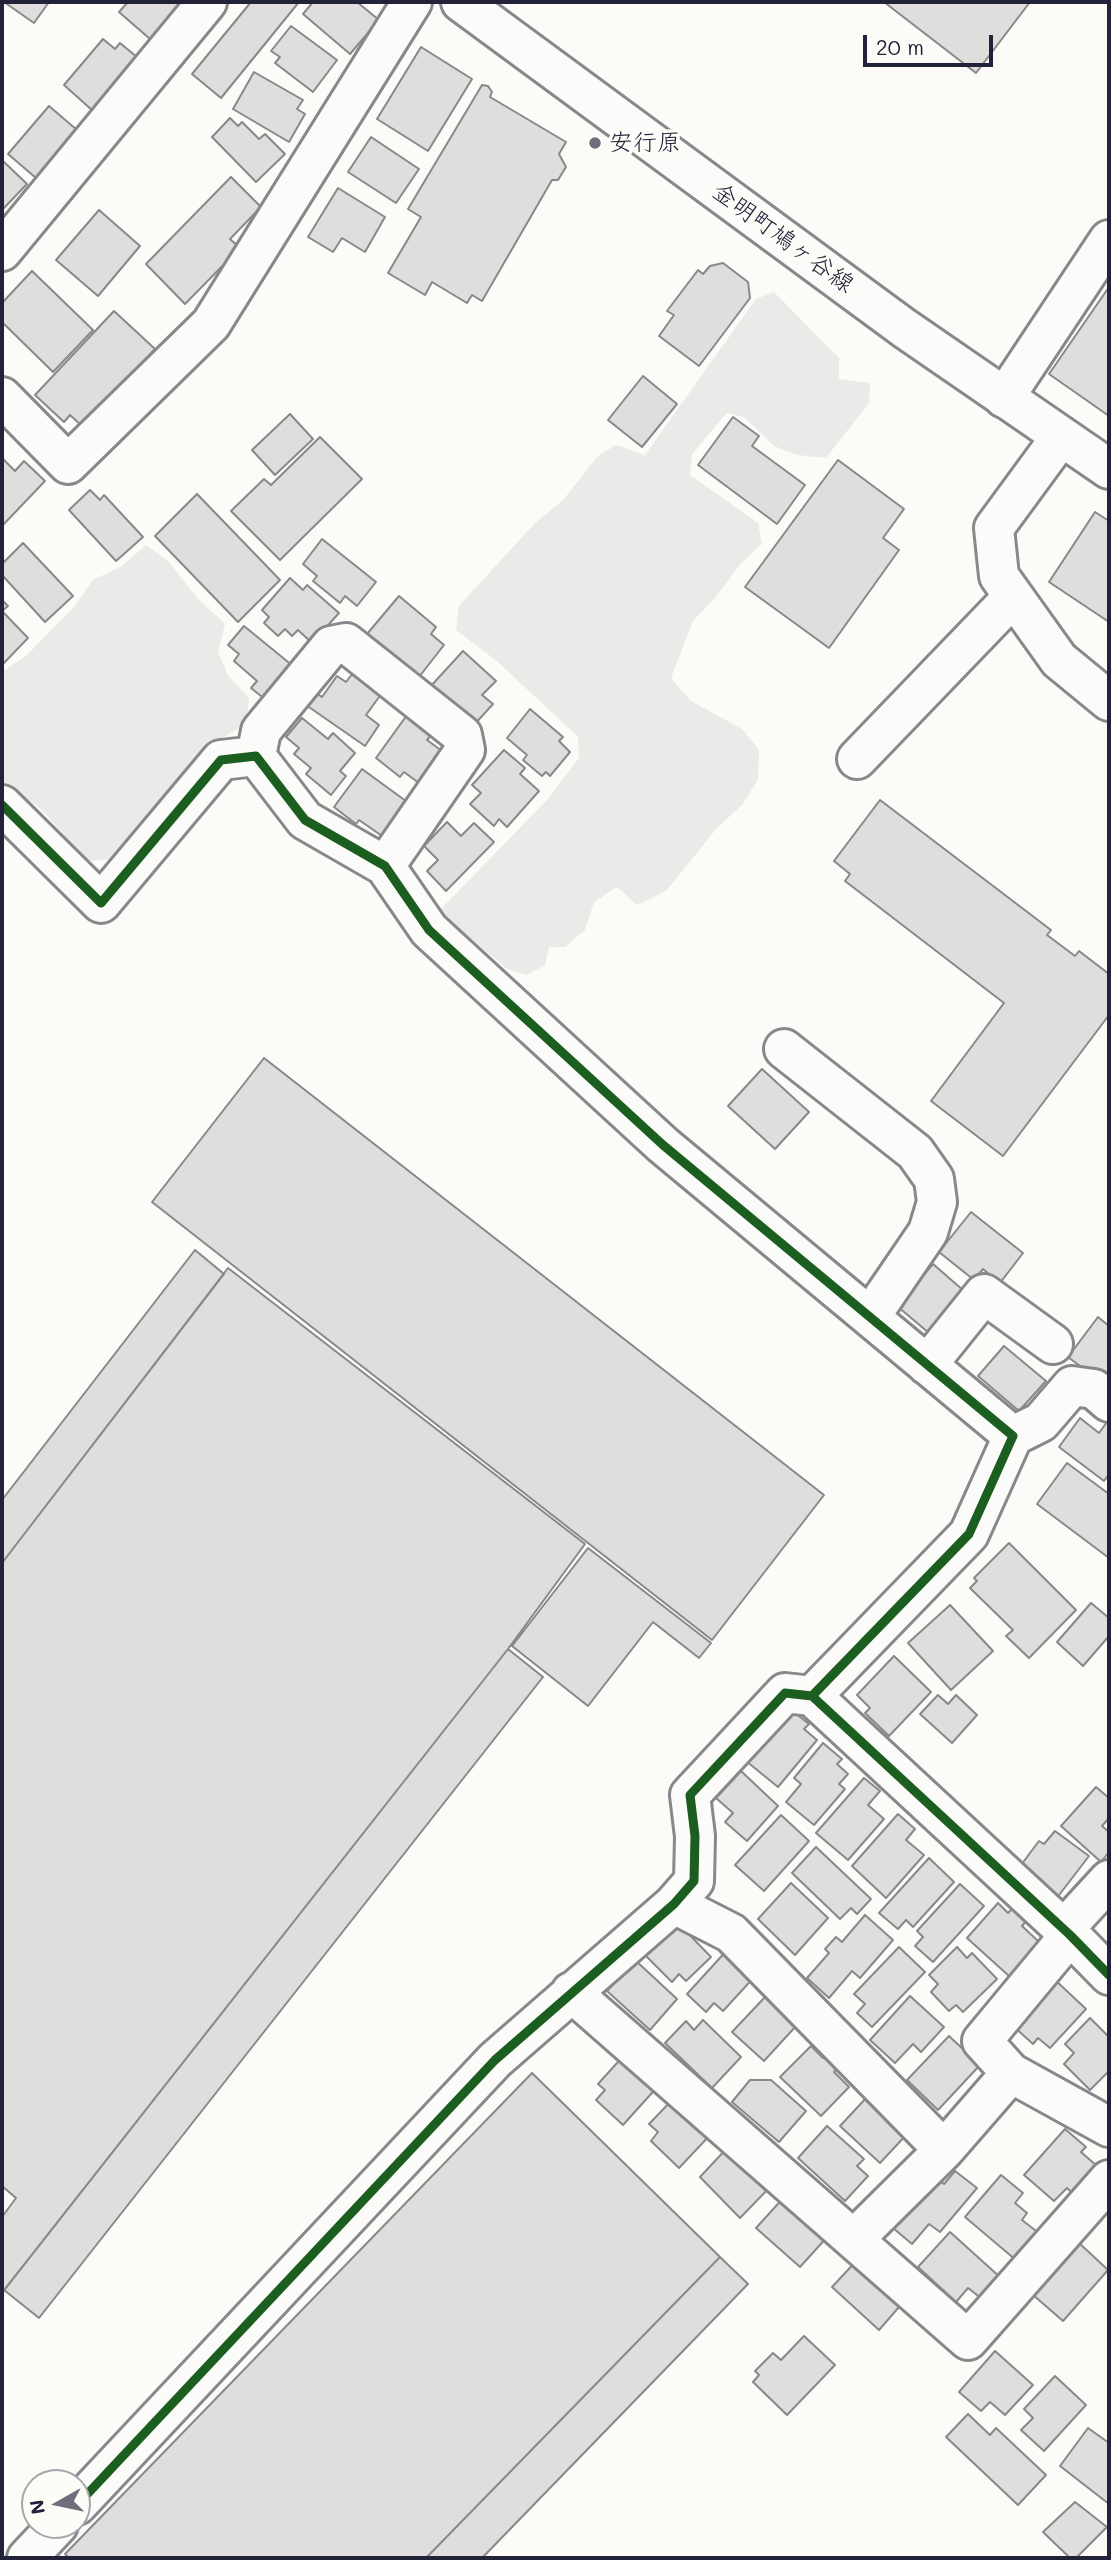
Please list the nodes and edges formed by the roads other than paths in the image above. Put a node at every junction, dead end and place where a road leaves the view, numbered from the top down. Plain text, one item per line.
1 (207, 2) edge
2 (412, 2) edge
3 (461, 2) edge
4 (1109, 240) edge
5 (2, 251) edge
6 (2, 397) edge
7 (1004, 398) junction
8 (1060, 438) junction
9 (1109, 469) edge
10 (1012, 598) junction
11 (1109, 701) edge
12 (256, 755) junction
13 (857, 759) dead end
14 (2, 805) edge
15 (385, 866) junction
16 (784, 1049) dead end
17 (870, 1317) junction
18 (1053, 1344) dead end
19 (928, 1365) junction
20 (1109, 1402) edge
21 (1013, 1436) junction
22 (811, 1696) junction
23 (1109, 1880) edge
24 (674, 1904) junction
25 (1067, 1932) junction
26 (1109, 1975) edge
27 (571, 1993) junction
28 (1011, 2073) junction
29 (1109, 2127) edge
30 (944, 2150) junction
31 (1109, 2180) edge
32 (854, 2239) junction
33 (91, 2490) edge
34 (45, 2539) edge
35 (27, 2558) edge

1 - 5 street
2 - 6 street
3 - 7 street, 金明町鳩ヶ谷線
4 - 7 street
7 - 8 street, 金明町鳩ヶ谷線
8 - 9 street, 金明町鳩ヶ谷線
8 - 10 street
10 - 11 street
10 - 13 street
12 - 14 street
12 - 15 street
12 - 15 street
15 - 17 street
16 - 17 street
17 - 19 street
18 - 19 street
19 - 21 street
20 - 21 street
21 - 22 street
22 - 24 street
22 - 25 street
23 - 25 street
24 - 27 street
24 - 30 street
25 - 26 street
25 - 28 street
27 - 32 street
27 - 33 street
28 - 29 street
28 - 30 street
30 - 32 street
31 - 32 street
34 - 35 street

